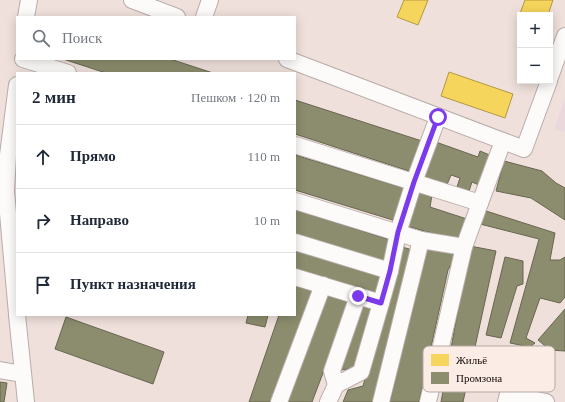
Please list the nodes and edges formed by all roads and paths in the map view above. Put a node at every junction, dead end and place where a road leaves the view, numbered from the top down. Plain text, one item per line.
1 (29, 0) edge
2 (132, 0) edge
3 (210, 0) edge
4 (26, 16) edge
5 (174, 16) edge
6 (204, 16) edge
7 (565, 36) edge
8 (22, 60) edge
9 (25, 60) edge
10 (290, 60) edge
11 (553, 69) edge
12 (19, 72) edge
13 (65, 72) edge
14 (548, 84) edge
15 (16, 100) edge
16 (15, 114) edge
17 (438, 117) junction
18 (503, 142) junction
19 (296, 144) edge
20 (13, 156) edge
21 (414, 182) junction
22 (11, 193) edge
23 (296, 201) edge
24 (480, 203) junction
25 (398, 232) junction
26 (421, 240) junction
27 (296, 242) edge
28 (464, 247) junction
29 (390, 271) junction
30 (296, 277) edge
31 (323, 285) junction
32 (16, 295) edge
33 (358, 296) junction
34 (381, 303) junction
35 (17, 316) edge
36 (441, 346) edge
37 (0, 370) edge
38 (22, 374) junction
39 (336, 384) junction
40 (430, 392) edge
41 (26, 402) edge
42 (279, 402) edge
43 (328, 402) edge
44 (381, 402) edge
45 (428, 402) edge
46 (506, 402) edge
47 (546, 402) edge

1 - 4 street
2 - 5 street
3 - 6 street
7 - 11 street
8 - 12 street
9 - 13 street
10 - 17 street
14 - 18 street
15 - 16 street
16 - 20 street
17 - 18 street
17 - 21 street
18 - 24 street
19 - 21 street
20 - 22 street
21 - 24 street
21 - 25 street
22 - 32 street
23 - 25 street
24 - 28 street
25 - 26 street
25 - 29 street
26 - 28 street
26 - 44 street
27 - 29 street
28 - 36 street
29 - 34 street
30 - 31 street
31 - 33 street
31 - 42 street
33 - 34 street
33 - 39 street
34 - 39 street
35 - 38 street
37 - 38 street
38 - 41 street
39 - 43 street
40 - 45 street
46 - 47 street

